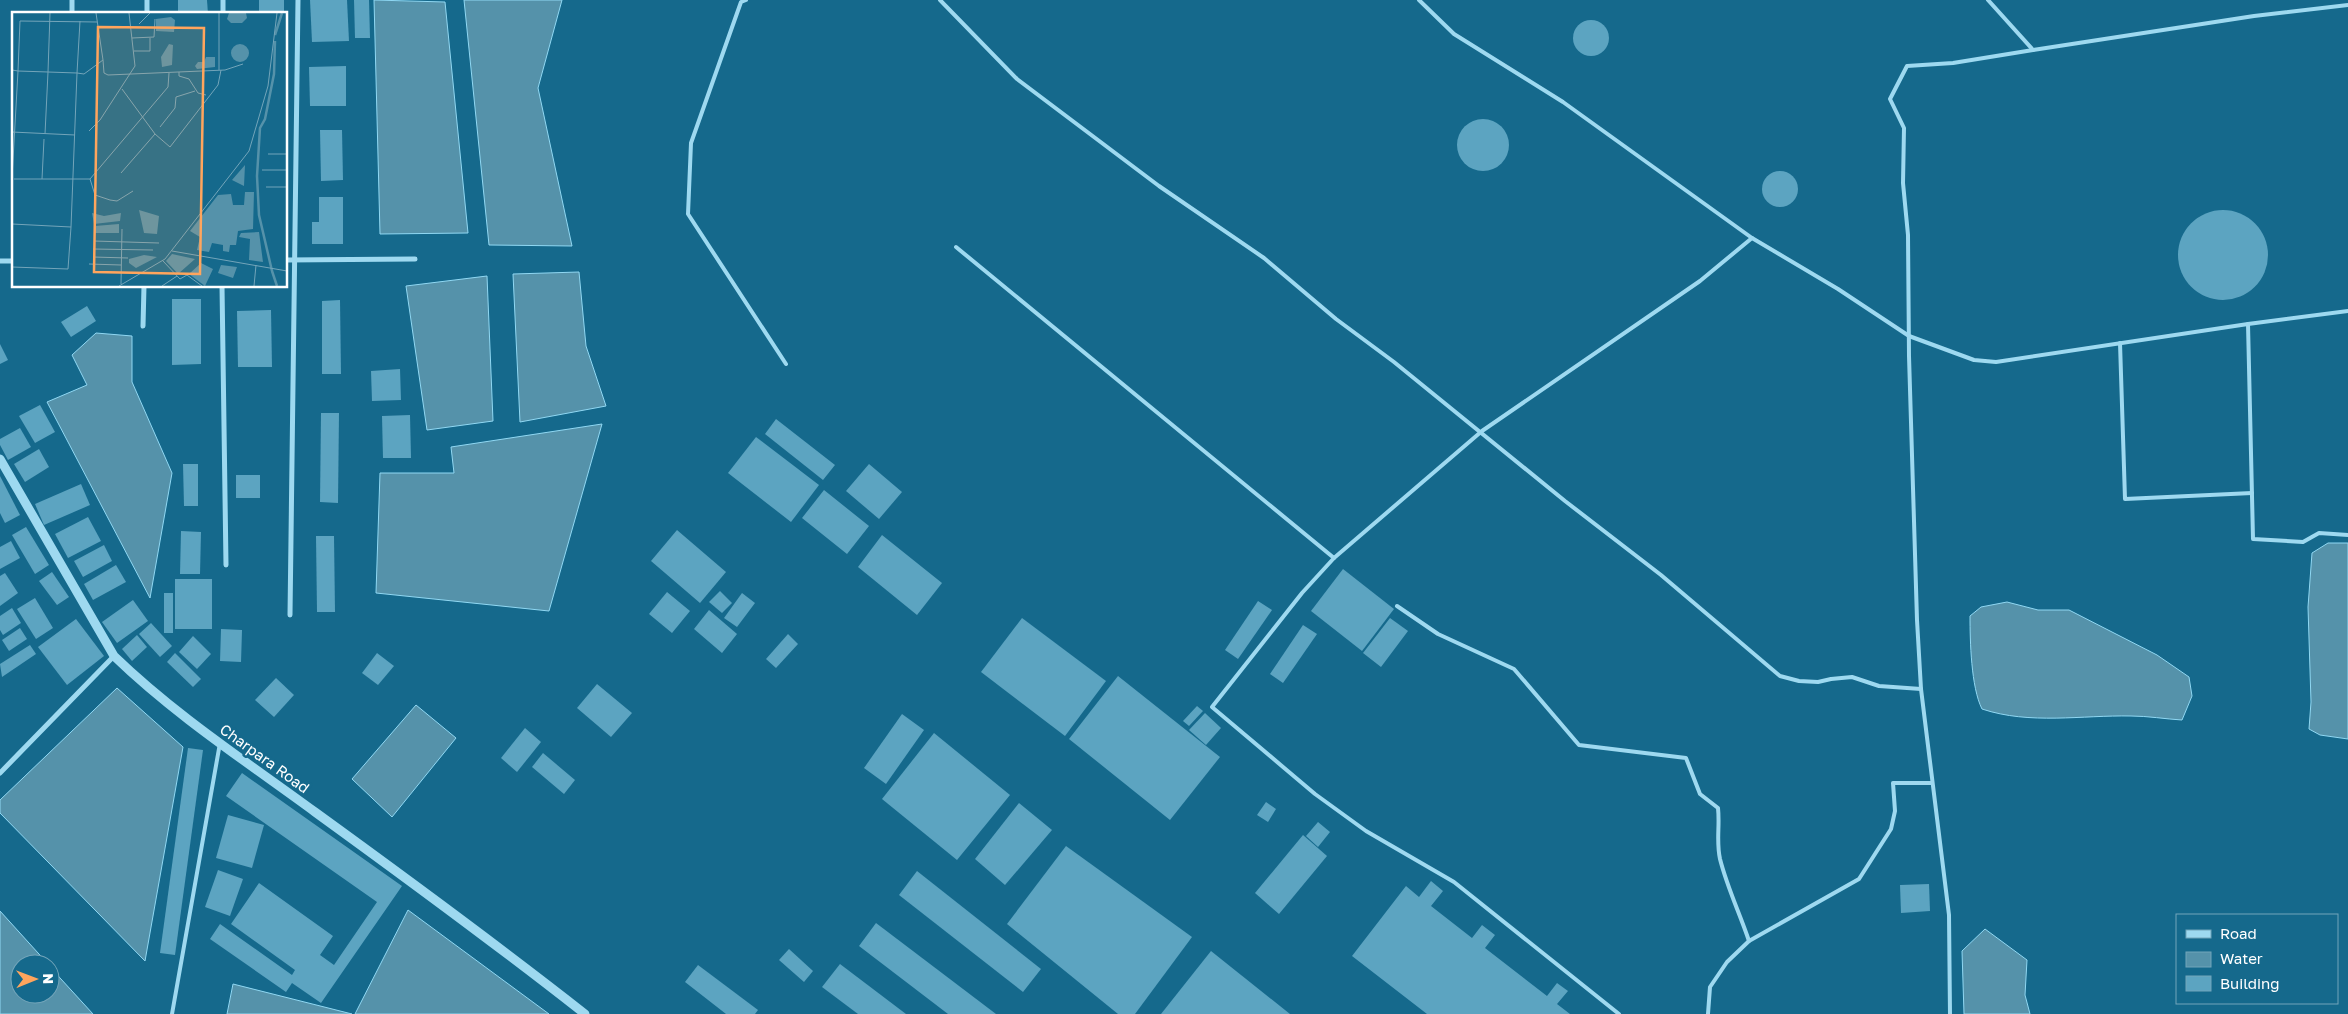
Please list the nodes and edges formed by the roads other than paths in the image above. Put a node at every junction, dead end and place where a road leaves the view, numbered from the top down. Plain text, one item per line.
1 (298, 0) edge
2 (746, 0) edge
3 (940, 0) edge
4 (1419, 0) edge
5 (1988, 0) edge
6 (2348, 4) edge
7 (2033, 50) junction
8 (1752, 238) junction
9 (956, 248) dead end
10 (415, 259) dead end
11 (288, 260) edge
12 (293, 260) junction
13 (144, 288) edge
14 (222, 288) edge
15 (2348, 311) edge
16 (2248, 324) junction
17 (143, 326) dead end
18 (1909, 336) junction
19 (2120, 343) junction
20 (786, 364) dead end
21 (1482, 431) junction
22 (0, 458) edge
23 (2252, 493) junction
24 (2348, 535) edge
25 (1334, 558) junction
26 (226, 565) dead end
27 (1397, 606) dead end
28 (290, 615) dead end
29 (114, 656) junction
30 (1921, 689) junction
31 (220, 743) junction
32 (0, 773) edge
33 (1931, 783) junction
34 (1749, 942) junction
35 (172, 1014) edge
36 (585, 1014) edge
37 (1619, 1014) edge
38 (1708, 1014) edge
39 (1950, 1014) edge

1 - 12 street
2 - 20 lane
3 - 21 lane
4 - 8 lane
5 - 7 lane
6 - 7 lane
7 - 18 lane
8 - 18 lane
8 - 21 lane
9 - 25 lane
10 - 12 street
11 - 12 street
12 - 28 street
13 - 17 street
14 - 26 street
15 - 16 lane
16 - 19 lane
16 - 23 lane
18 - 19 lane
18 - 30 lane
19 - 23 lane
21 - 25 lane
21 - 30 lane
22 - 29 street, Charpara Road
23 - 24 lane
25 - 37 lane
27 - 34 lane
29 - 31 street, Charpara Road
29 - 32 street
30 - 33 lane
31 - 35 lane
31 - 36 street, Charpara Road
33 - 34 lane
33 - 39 lane
34 - 38 lane

